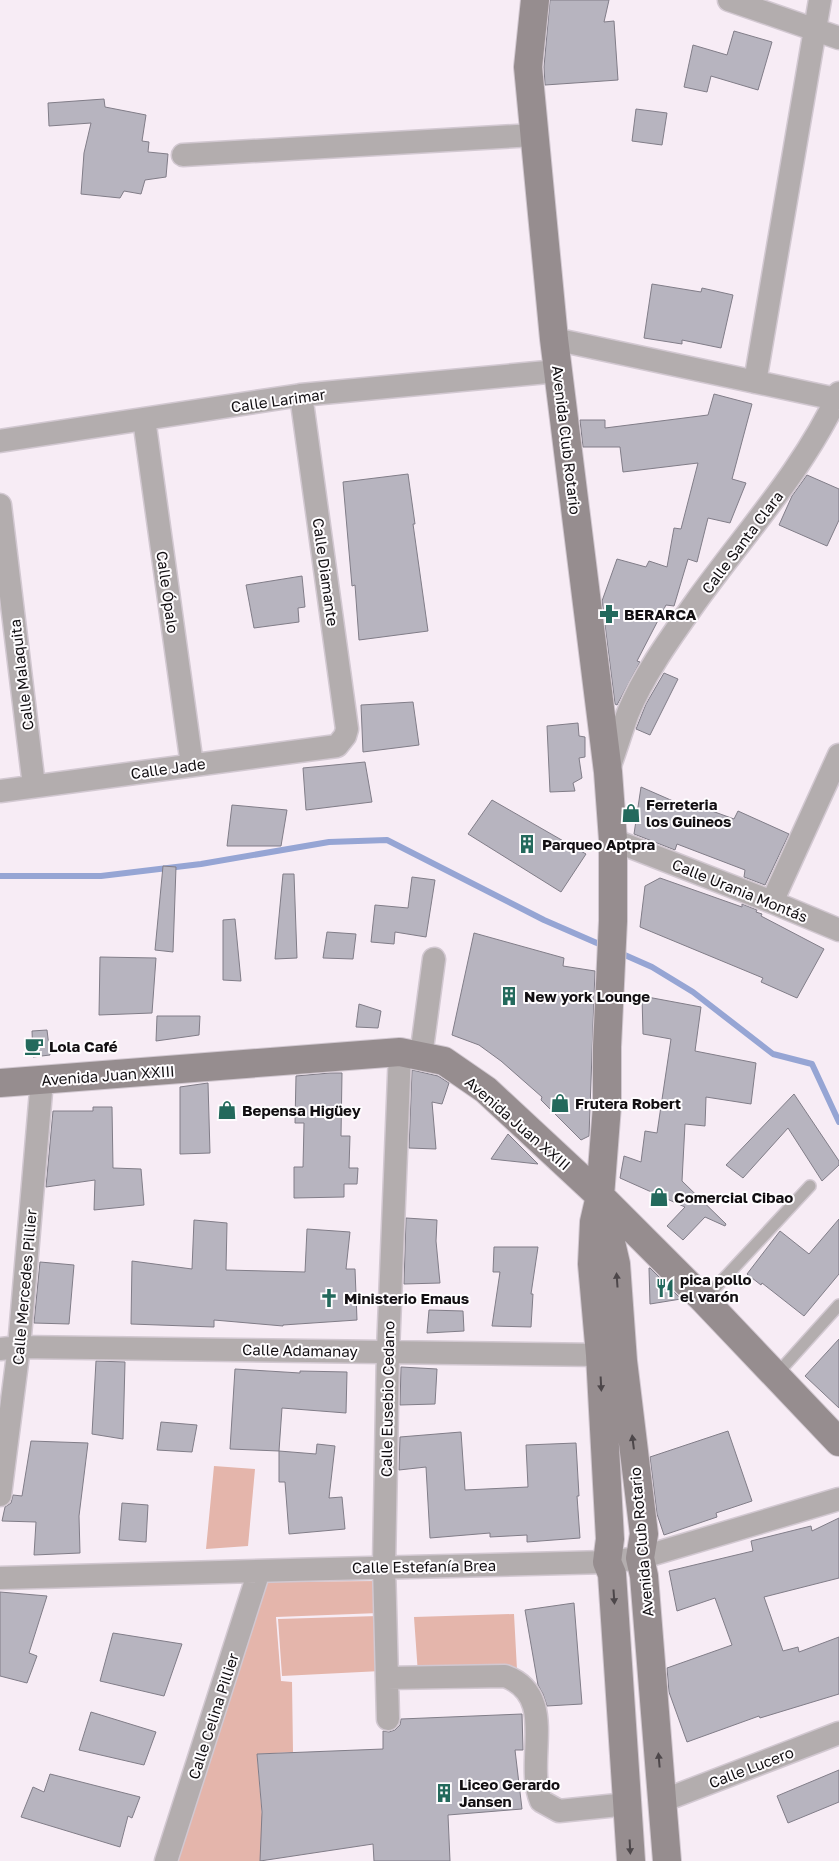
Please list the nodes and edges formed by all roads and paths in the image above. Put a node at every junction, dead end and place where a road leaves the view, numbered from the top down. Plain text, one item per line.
1 (535, 0) edge
2 (729, 0) edge
3 (820, 0) edge
4 (814, 29) junction
5 (839, 38) edge
6 (534, 135) junction
7 (183, 155) dead end
8 (554, 339) junction
9 (558, 371) junction
10 (755, 382) junction
11 (301, 395) junction
12 (838, 396) edge
13 (144, 419) junction
14 (0, 441) edge
15 (0, 505) edge
16 (337, 746) joint
17 (838, 760) edge
18 (192, 765) junction
19 (608, 772) junction
20 (34, 786) junction
21 (0, 790) edge
22 (613, 840) junction
23 (772, 902) junction
24 (839, 930) edge
25 (434, 959) dead end
26 (411, 1054) junction
27 (42, 1080) junction
28 (0, 1083) edge
29 (810, 1186) dead end
30 (600, 1196) junction
31 (704, 1300) junction
32 (839, 1305) edge
33 (9, 1348) edge
34 (388, 1351) junction
35 (600, 1355) junction
36 (776, 1375) junction
37 (839, 1442) edge
38 (0, 1495) edge
39 (839, 1499) edge
40 (640, 1558) junction
41 (607, 1562) junction
42 (384, 1566) junction
43 (259, 1572) junction
44 (0, 1578) edge
45 (387, 1678) junction
46 (388, 1718) dead end
47 (839, 1732) edge
48 (662, 1801) junction
49 (628, 1804) junction
50 (166, 1861) edge
51 (631, 1861) edge
52 (667, 1861) edge

1 - 6 main road, Avenida Club Rotario
2 - 4 street
3 - 4 street
4 - 5 street
4 - 10 street
6 - 7 street
6 - 8 main road, Avenida Club Rotario
8 - 9 main road, Avenida Club Rotario
8 - 10 street
9 - 11 street, Calle Larimar
9 - 19 main road, Avenida Club Rotario
10 - 12 street
11 - 13 street, Calle Larimar
11 - 16 street, Calle Diamante
12 - 19 street, Calle Santa Clara
13 - 14 street, Calle Larimar
13 - 18 street, Calle Ópalo
15 - 20 street, Calle Malaquita
16 - 18 street, Calle Jade
17 - 23 street
18 - 20 street, Calle Jade
19 - 22 main road, Avenida Club Rotario
20 - 21 street, Calle Jade
22 - 23 street, Calle Urania Montás
22 - 30 main road, Avenida Club Rotario
23 - 24 street, Calle Urania Montás
25 - 26 street, Calle Eusebio Cedano
26 - 27 main road, Avenida Juan XXIII
26 - 30 main road, Avenida Juan XXIII
26 - 34 street, Calle Eusebio Cedano
27 - 28 main road, Avenida Juan XXIII
27 - 33 street, Calle Mercedes Pillier
29 - 31 lane
30 - 31 main road, Avenida Juan XXIII
30 - 35 main road, Avenida Club Rotario
40 -> 30 main road, Avenida Club Rotario
31 - 36 main road, Avenida Juan XXIII
32 - 36 lane
33 - 34 street, Calle Adamanay
33 - 38 street, Calle Mercedes Pillier
34 - 35 street, Calle Adamanay
34 - 42 street, Calle Eusebio Cedano
35 -> 41 main road, Avenida Club Rotario
36 - 37 main road, Avenida Juan XXIII
39 - 40 street, Calle Estefanía Brea
40 - 41 street, Calle Estefanía Brea
48 -> 40 main road, Avenida Club Rotario
41 - 42 street, Calle Estefanía Brea
41 -> 49 main road, Avenida Club Rotario
42 - 43 street, Calle Estefanía Brea
42 - 45 street, Calle Eusebio Cedano
43 - 44 street, Calle Estefanía Brea
43 - 50 street, Calle Celina Pillier
45 - 46 street, Calle Eusebio Cedano
45 - 49 street
47 - 48 street, Calle Lucero
48 - 52 main road, Avenida Club Rotario
49 -> 51 main road, Avenida Club Rotario

